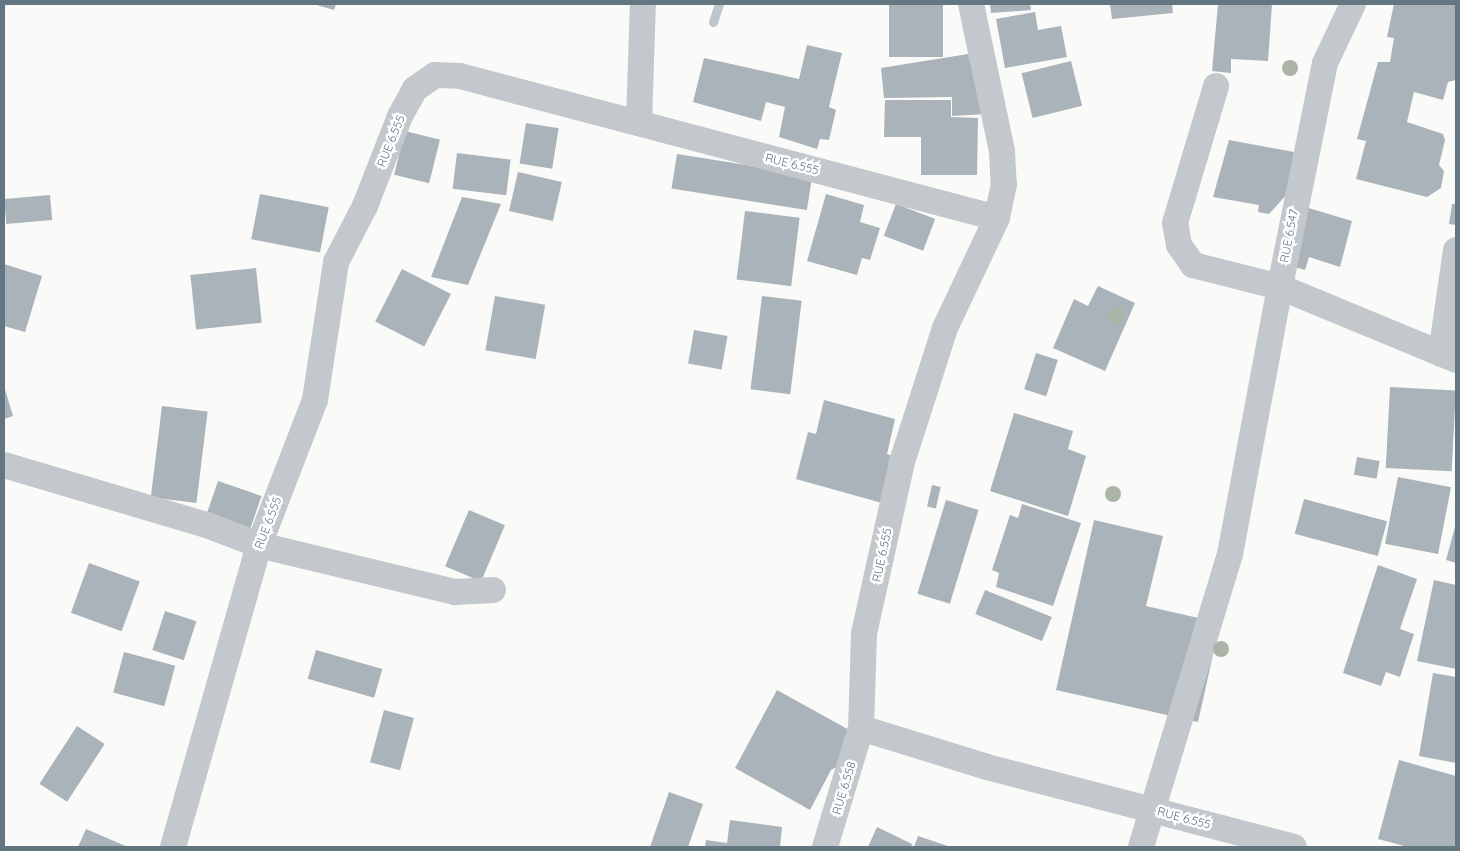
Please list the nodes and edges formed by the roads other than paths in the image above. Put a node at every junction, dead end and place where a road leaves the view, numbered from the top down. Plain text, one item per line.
1 (643, 4) edge
2 (971, 4) edge
3 (1353, 4) edge
4 (1216, 86) dead end
5 (639, 122) junction
6 (997, 218) junction
7 (1456, 250) edge
8 (1280, 287) junction
9 (1448, 357) edge
10 (4, 465) edge
11 (259, 545) junction
12 (494, 590) dead end
13 (861, 728) junction
14 (1150, 809) junction
15 (173, 847) edge
16 (824, 847) edge
17 (1141, 847) edge
18 (1294, 847) edge

1 - 5 street
2 - 6 street
3 - 8 street, RUE 6.547
4 - 8 street
5 - 6 street, RUE 6.555
5 - 11 street, RUE 6.555
6 - 13 street, RUE 6.555
7 - 9 street
8 - 9 street
8 - 14 street, RUE 6.547
10 - 11 street
11 - 12 street
11 - 15 street, RUE 6.555
13 - 14 street, RUE 6.555
13 - 16 street, RUE 6.558
14 - 17 street, RUE 6.547
14 - 18 street, RUE 6.555

